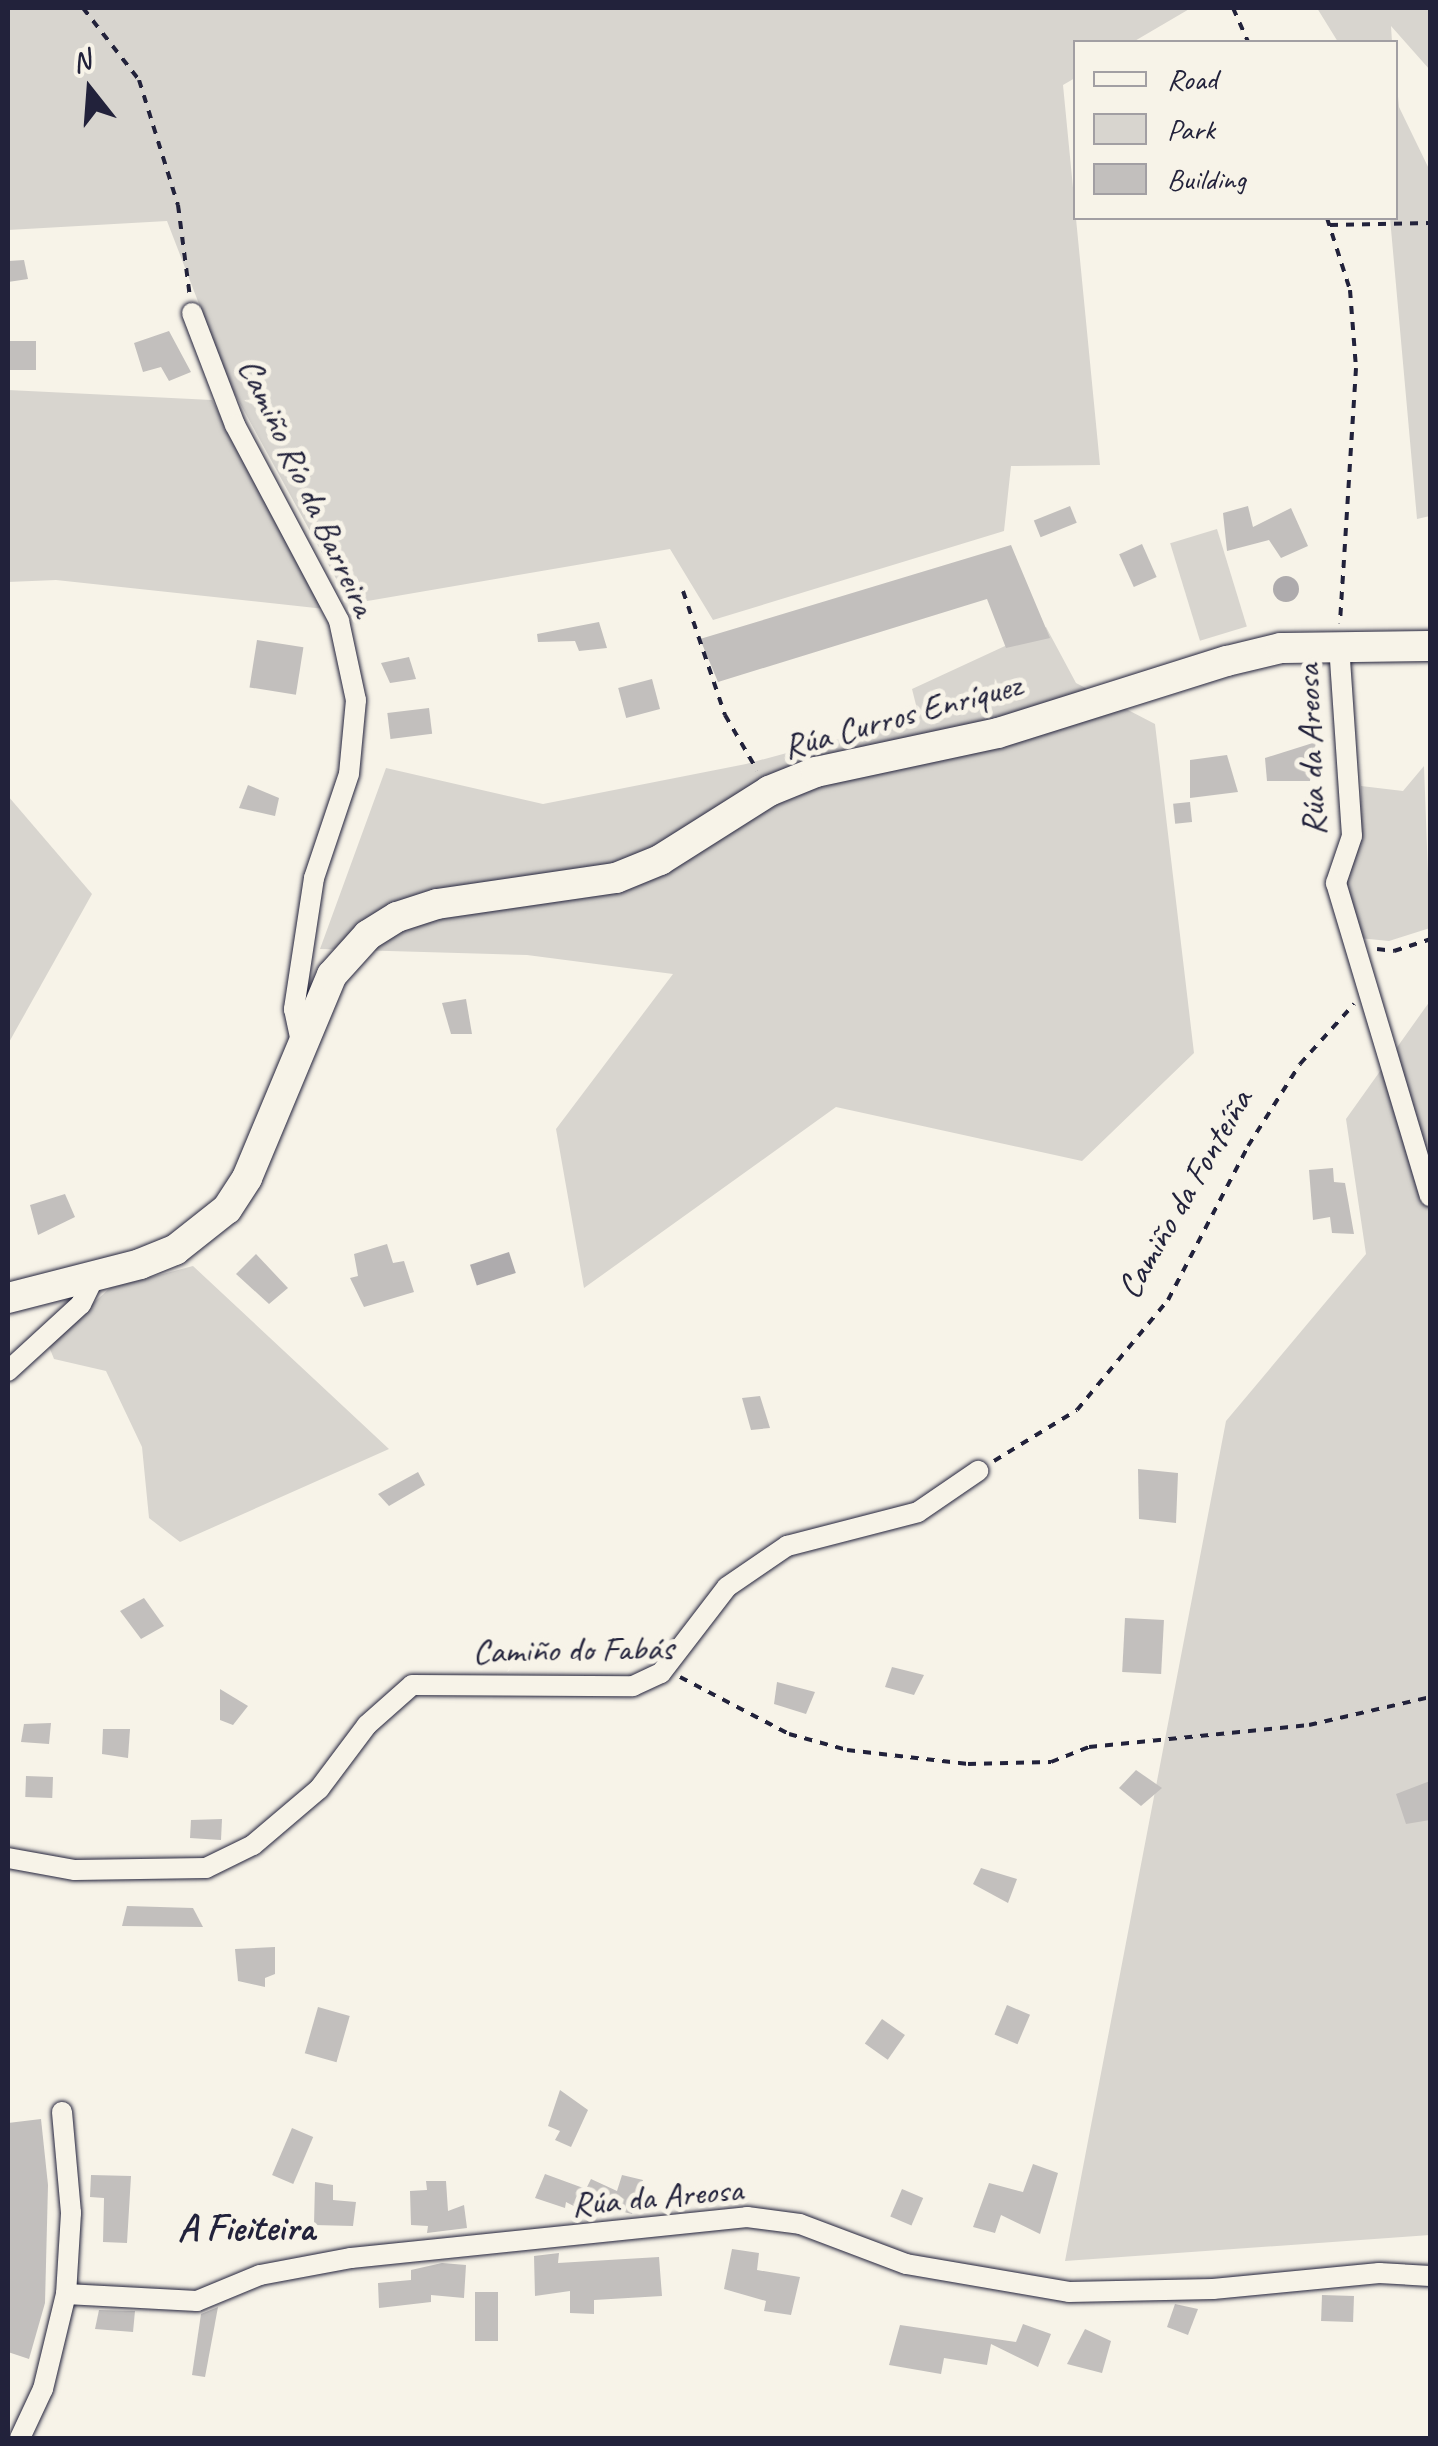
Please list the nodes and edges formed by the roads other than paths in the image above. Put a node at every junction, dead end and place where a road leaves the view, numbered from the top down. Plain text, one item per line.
1 (192, 313) road end
2 (1339, 645) junction
3 (1430, 646) edge
4 (301, 1043) junction
5 (1430, 1196) edge
6 (92, 1279) junction
7 (8, 1298) edge
8 (8, 1371) edge
9 (978, 1471) road end
10 (8, 1858) edge
11 (62, 2112) dead end
12 (1430, 2276) edge
13 (66, 2294) junction
14 (20, 2438) edge

1 - 4 street, Camiño Río da Barreira
2 - 3 street, Rúa Curros Enríquez
2 - 4 street, Rúa Curros Enríquez
2 - 5 street, Rúa da Areosa
4 - 6 street, Rúa Curros Enríquez
6 - 7 street, Rúa Curros Enríquez
6 - 8 street
9 - 10 street, Camiño do Fabás
11 - 13 street
12 - 13 street, Rúa da Areosa
13 - 14 street

